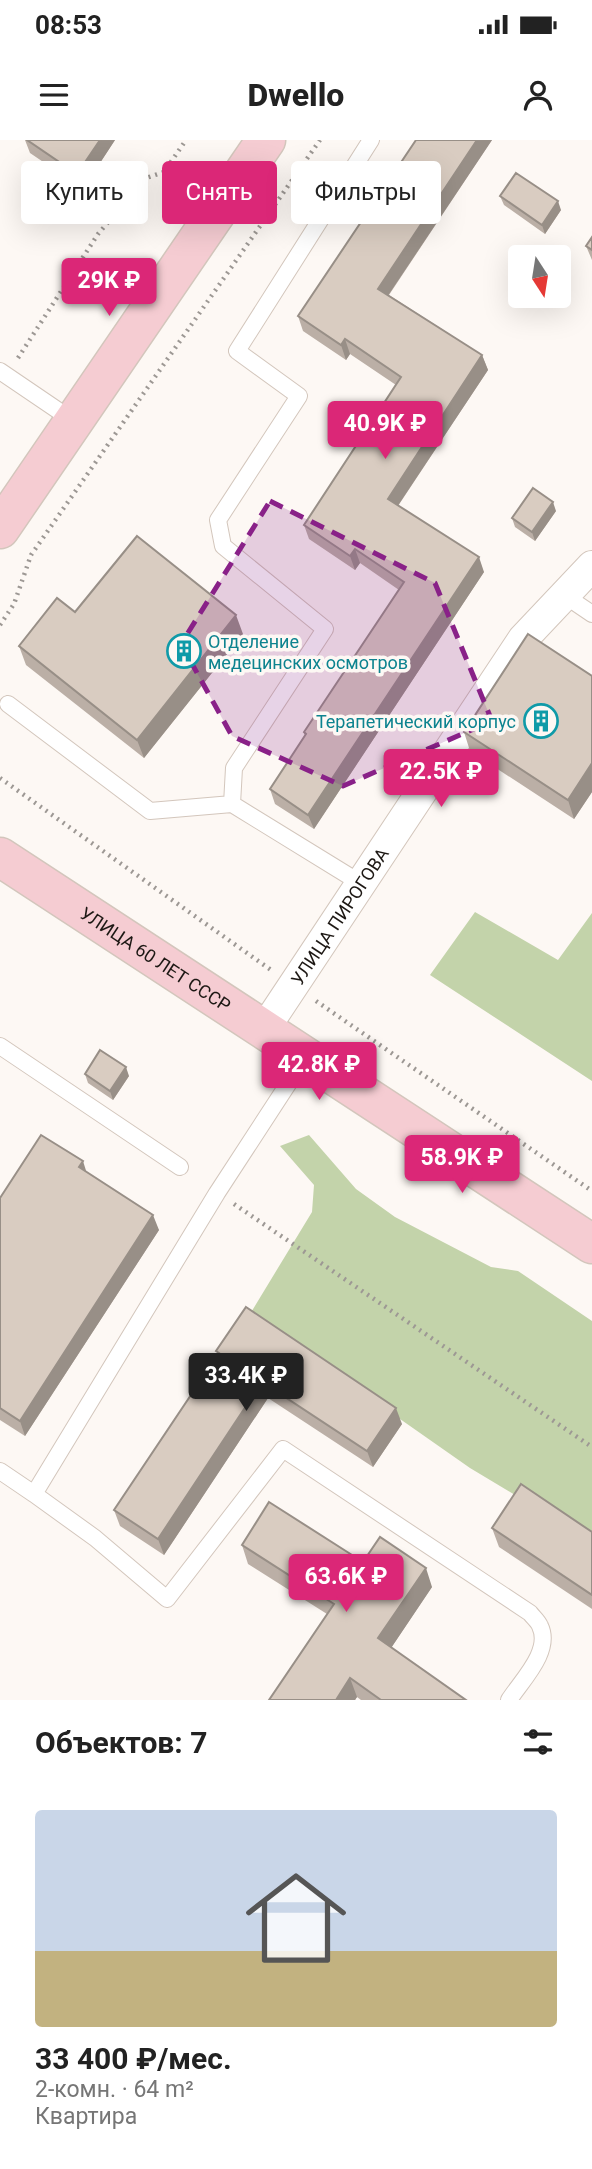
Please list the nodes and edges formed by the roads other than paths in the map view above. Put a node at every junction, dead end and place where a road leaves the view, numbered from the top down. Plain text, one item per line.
1 (266, 140) edge
2 (371, 140) edge
3 (4, 373) edge
4 (75, 422) junction
5 (0, 530) edge
6 (592, 565) edge
7 (564, 595) junction
8 (592, 614) edge
9 (8, 704) dead end
10 (232, 804) junction
11 (0, 857) edge
12 (362, 884) junction
13 (263, 1031) junction
14 (0, 1046) edge
15 (305, 1058) junction
16 (180, 1167) dead end
17 (592, 1244) edge
18 (0, 1471) edge
19 (34, 1494) junction
20 (509, 1700) edge

1 - 4 main road
2 - 10 lane
3 - 4 lane
4 - 5 main road
6 - 7 street, УЛИЦА ПИРОГОВА
7 - 8 lane
7 - 12 street, УЛИЦА ПИРОГОВА
9 - 10 lane
10 - 12 lane
11 - 13 main road, УЛИЦА 60 ЛЕТ СССР
12 - 13 street, УЛИЦА ПИРОГОВА
13 - 15 main road, УЛИЦА 60 ЛЕТ СССР
14 - 16 lane
15 - 17 main road, УЛИЦА 60 ЛЕТ СССР
15 - 19 lane
18 - 19 lane
19 - 20 lane

